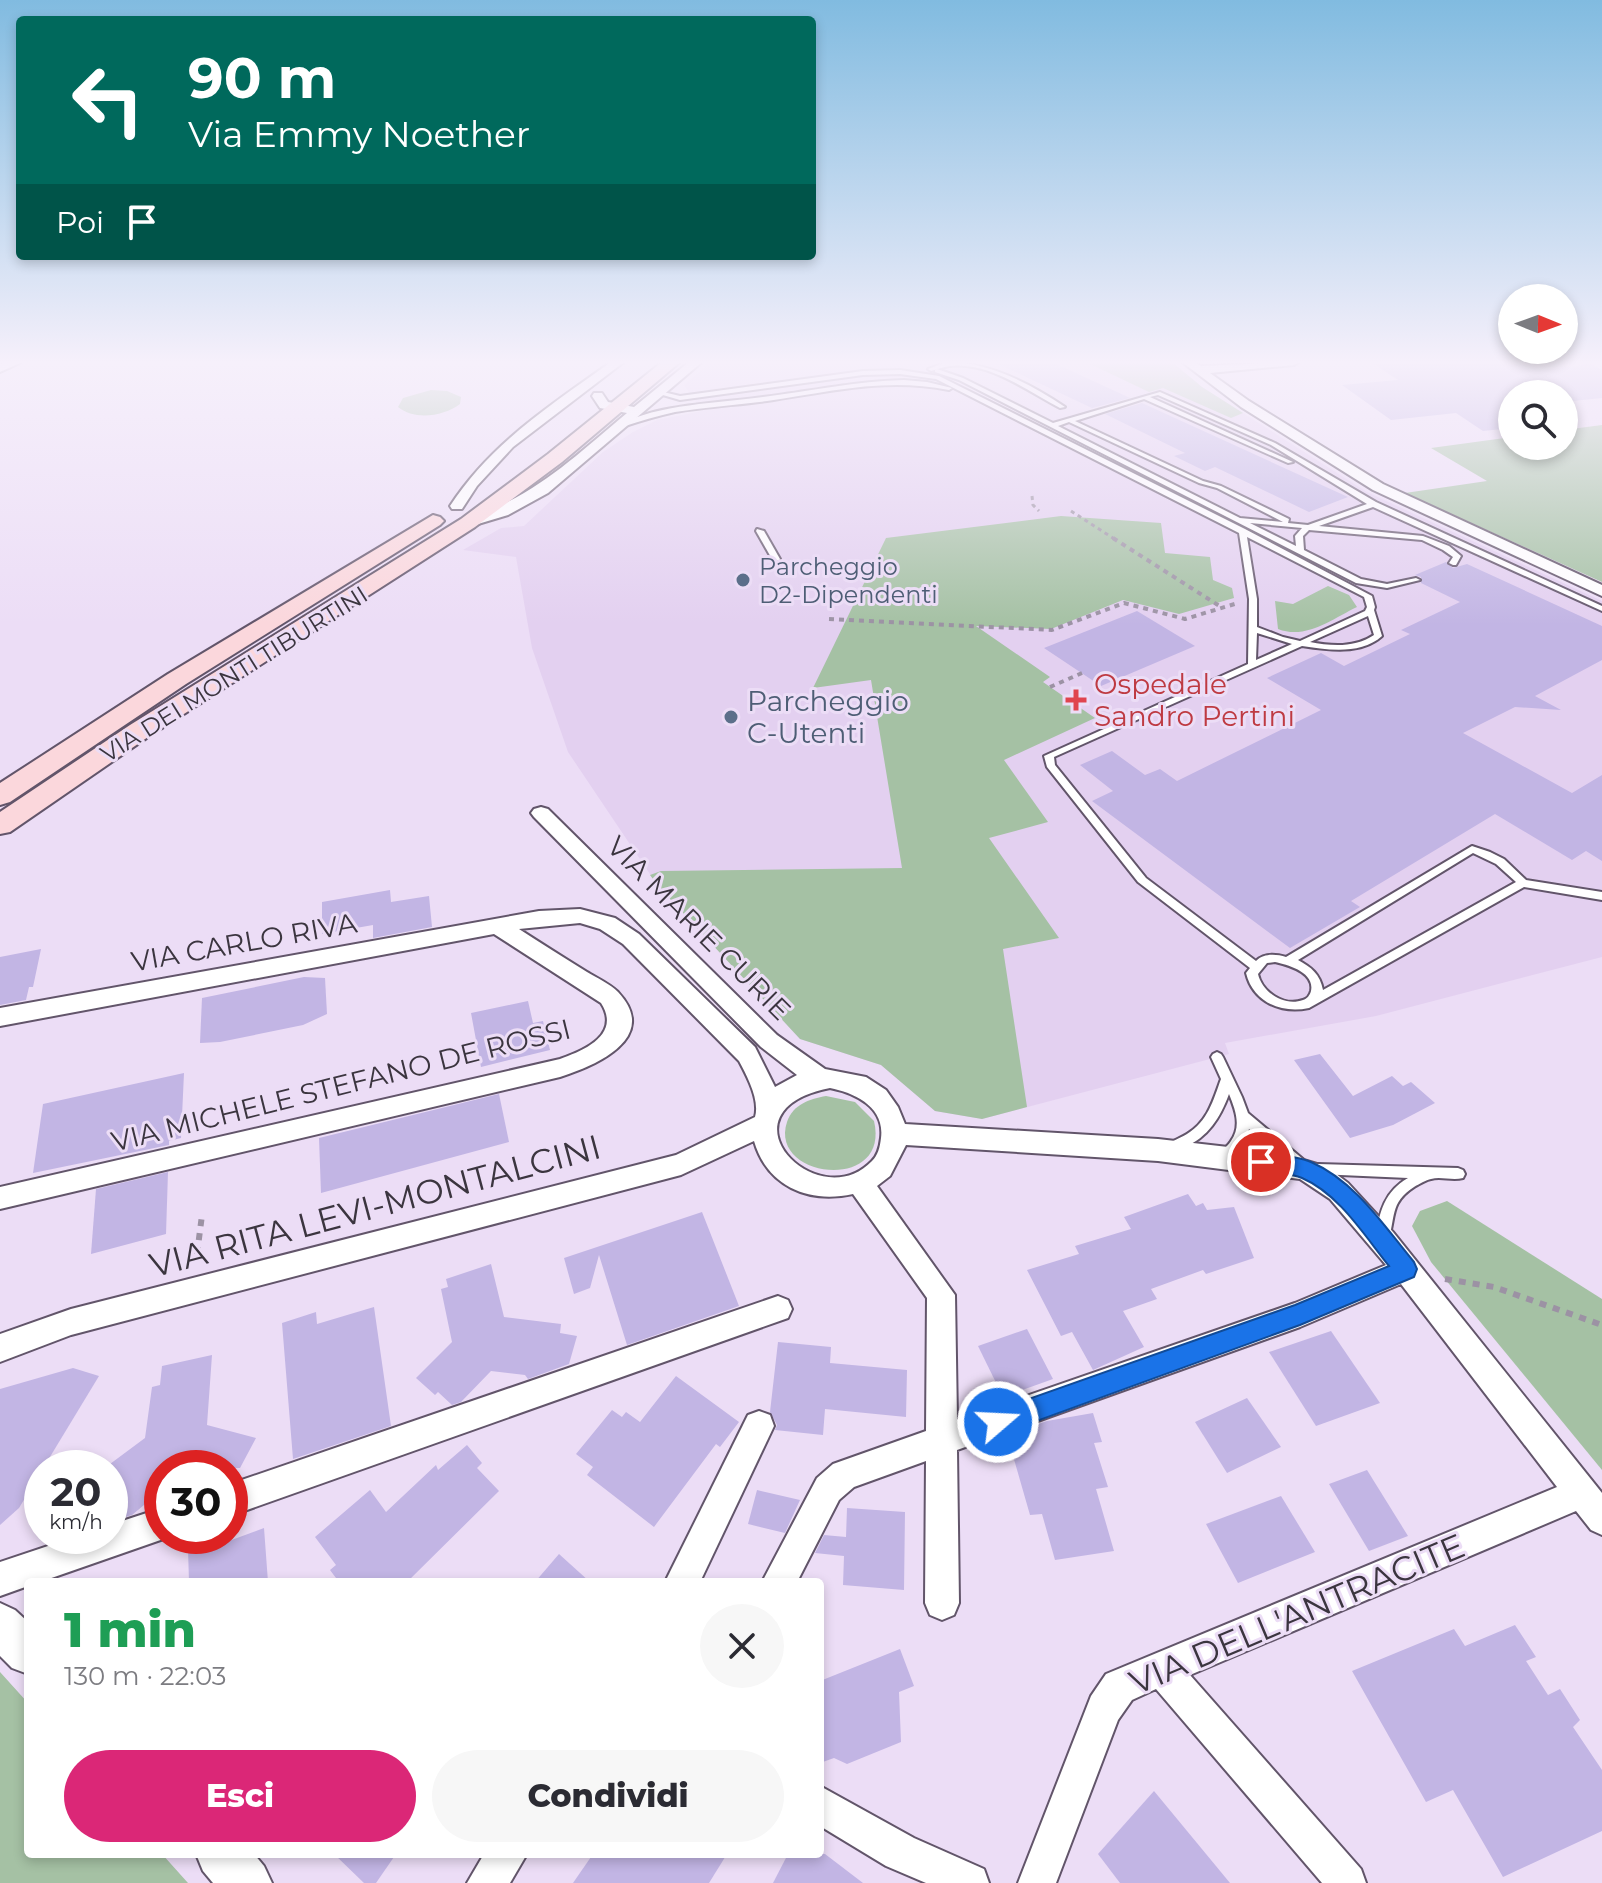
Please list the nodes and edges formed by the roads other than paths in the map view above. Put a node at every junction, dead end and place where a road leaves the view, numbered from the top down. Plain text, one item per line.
1 (504, 450) edge
2 (536, 450) edge
3 (566, 450) edge
4 (1082, 450) edge
5 (1102, 450) edge
6 (1133, 450) edge
7 (1263, 450) edge
8 (1318, 450) edge
9 (1373, 504) junction
10 (462, 514) junction
11 (1238, 520) junction
12 (1293, 525) junction
13 (1312, 526) junction
14 (760, 531) dead end
15 (1242, 531) junction
16 (1300, 550) junction
17 (776, 559) dead end
18 (1453, 563) dead end
19 (1416, 580) dead end
20 (1602, 591) edge
21 (1602, 609) edge
22 (1370, 610) junction
23 (1253, 628) junction
24 (1309, 642) junction
25 (1252, 665) junction
26 (0, 796) edge
27 (541, 813) dead end
28 (0, 825) edge
29 (1523, 883) junction
30 (1602, 896) edge
31 (499, 927) junction
32 (1290, 959) junction
33 (1255, 966) junction
34 (1314, 1000) junction
35 (0, 1017) edge
36 (1217, 1057) dead end
37 (820, 1079) junction
38 (1226, 1082) junction
39 (766, 1117) junction
40 (1244, 1117) junction
41 (896, 1134) junction
42 (1158, 1150) junction
43 (1224, 1157) junction
44 (1304, 1169) junction
45 (1430, 1173) junction
46 (1458, 1174) dead end
47 (859, 1182) junction
48 (0, 1198) edge
49 (1383, 1240) junction
50 (1406, 1269) junction
51 (778, 1309) dead end
52 (0, 1348) edge
53 (759, 1426) dead end
54 (941, 1442) junction
55 (248, 1494) edge
56 (1592, 1506) edge
57 (144, 1530) edge
58 (684, 1578) edge
59 (781, 1578) edge
60 (0, 1579) edge
61 (942, 1603) dead end
62 (0, 1625) edge
63 (24, 1648) edge
64 (1163, 1670) junction
65 (824, 1807) edge
66 (224, 1858) edge
67 (505, 1858) edge
68 (247, 1883) edge
69 (486, 1883) edge
70 (970, 1883) edge
71 (1037, 1883) edge
72 (1347, 1883) edge

1 - 10 street, VIA DEI MONTI TIBURTINI
2 - 10 main road, VIA DEI MONTI TIBURTINI
3 - 10 main road, VIA DEI MONTI TIBURTINI
4 - 15 lane
5 - 11 lane
6 - 12 lane
7 - 9 lane
8 - 20 street
9 - 13 lane
9 - 21 lane
10 - 26 main road, VIA DEI MONTI TIBURTINI
10 - 28 main road, VIA DEI MONTI TIBURTINI
11 - 12 lane
11 - 16 lane
12 - 13 lane
13 - 16 lane
13 - 18 lane
14 - 17 lane
15 - 22 lane
15 - 23 lane
16 - 19 lane
22 - 24 lane
22 - 24 lane
23 - 24 lane
23 - 25 lane
24 - 25 lane
25 - 33 lane
27 - 37 street, VIA MARIE CURIE
29 - 30 lane
29 - 32 lane
29 - 34 lane
31 - 35 street, VIA CARLO RIVA
31 - 39 street, VIA CARLO RIVA
31 - 48 street, VIA MICHELE STEFANO DE ROSSI
32 - 33 lane
32 - 34 lane
33 - 34 lane
36 - 38 lane
37 - 39 street
37 - 41 street
38 - 40 lane
38 - 42 lane
39 - 47 street
39 - 52 street, VIA RITA LEVI-MONTALCINI
40 - 43 lane
40 - 44 lane
41 - 42 street
41 - 47 street
42 - 43 street
43 - 44 street
44 - 45 lane
44 - 49 street
45 - 46 lane
45 - 49 lane
47 - 54 street
49 - 50 street
50 - 54 street
50 - 56 street
51 - 55 street
53 - 58 street
54 - 59 street
54 - 61 street
56 - 64 street, VIA DELL'ANTRACITE
57 - 60 street
62 - 63 street
64 - 71 street, VIA DELL'ANTRACITE
64 - 72 street
65 - 70 street
66 - 68 street
67 - 69 street

